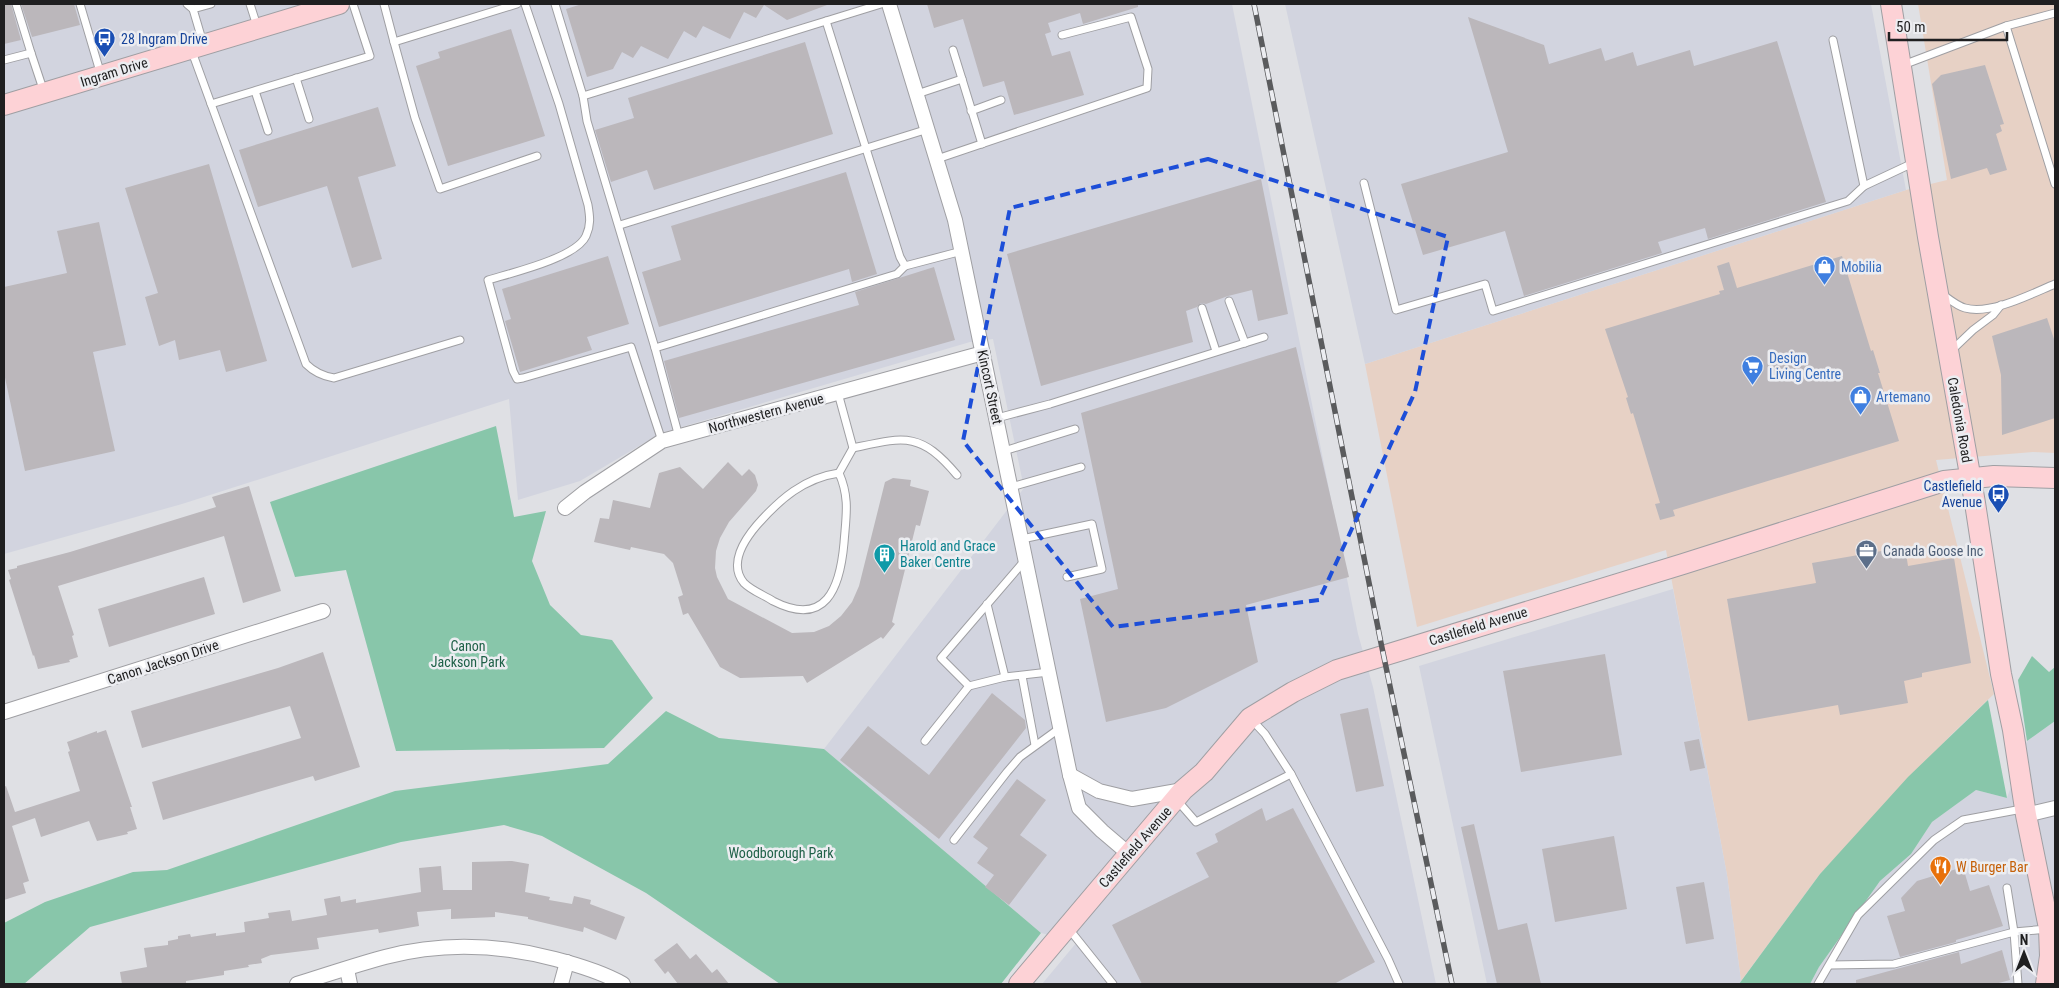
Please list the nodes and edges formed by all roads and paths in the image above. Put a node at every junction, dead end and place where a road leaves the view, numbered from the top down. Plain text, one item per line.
1 (16, 4) edge
2 (80, 4) edge
3 (211, 4) edge
4 (250, 4) edge
5 (339, 4) edge
6 (353, 4) edge
7 (384, 4) edge
8 (517, 4) edge
9 (525, 4) edge
10 (555, 4) edge
11 (881, 4) edge
12 (889, 4) edge
13 (1891, 4) edge
14 (190, 6) edge
15 (307, 8) edge
16 (2055, 13) edge
17 (826, 21) junction
18 (2006, 26) junction
19 (258, 29) junction
20 (1062, 35) dead end
21 (1833, 40) dead end
22 (394, 42) junction
23 (197, 47) junction
24 (953, 50) dead end
25 (31, 53) junction
26 (4, 60) edge
27 (1901, 66) junction
28 (102, 75) junction
29 (296, 78) junction
30 (962, 79) junction
31 (255, 91) junction
32 (44, 94) junction
33 (916, 94) junction
34 (583, 96) junction
35 (1001, 100) dead end
36 (211, 104) junction
37 (4, 105) edge
38 (971, 111) junction
39 (309, 119) dead end
40 (928, 128) junction
41 (268, 131) dead end
42 (982, 144) junction
43 (865, 148) junction
44 (537, 156) dead end
45 (937, 159) junction
46 (1916, 162) junction
47 (1364, 183) dead end
48 (2055, 184) edge
49 (1864, 186) junction
50 (620, 225) junction
51 (962, 250) junction
52 (905, 266) junction
53 (2055, 284) edge
54 (1938, 291) junction
55 (1229, 301) dead end
56 (2001, 305) junction
57 (1202, 308) dead end
58 (1264, 336) dead end
59 (460, 340) dead end
60 (1245, 342) junction
61 (655, 348) junction
62 (1216, 351) junction
63 (1949, 352) junction
64 (983, 353) junction
65 (838, 393) junction
66 (997, 418) junction
67 (1075, 429) dead end
68 (679, 437) junction
69 (662, 441) junction
70 (853, 448) junction
71 (1004, 450) junction
72 (1081, 467) dead end
73 (838, 472) junction
74 (957, 475) dead end
75 (1970, 478) junction
76 (2055, 478) edge
77 (1012, 487) junction
78 (566, 508) dead end
79 (1022, 539) junction
80 (1026, 559) junction
81 (1067, 577) dead end
82 (987, 604) junction
83 (323, 611) dead end
84 (1049, 672) junction
85 (1022, 676) junction
86 (1005, 677) junction
87 (969, 686) junction
88 (4, 712) edge
89 (1250, 718) junction
90 (1061, 727) junction
91 (926, 742) dead end
92 (1035, 745) junction
93 (1291, 774) junction
94 (1070, 776) junction
95 (1180, 794) junction
96 (2055, 808) edge
97 (2026, 812) junction
98 (954, 840) dead end
99 (1128, 854) junction
100 (2007, 888) dead end
101 (1067, 927) junction
102 (2049, 928) junction
103 (2014, 932) junction
104 (567, 962) junction
105 (1830, 965) junction
106 (347, 969) junction
107 (297, 984) edge
108 (350, 984) edge
109 (561, 984) edge
110 (623, 984) edge
111 (1019, 984) edge
112 (1113, 984) edge
113 (1399, 984) edge
114 (1818, 984) edge
115 (2018, 984) edge
116 (2046, 984) edge

1 - 25 lane
2 - 28 lane
3 - 14 lane
4 - 19 lane
5 - 15 street, Ingram Drive
6 - 29 lane
7 - 22 lane
8 - 22 lane
9 - 69 lane
10 - 34 lane
11 - 17 lane
12 - 33 street, Kincort Street
13 - 27 street, Caledonia Road
14 - 23 lane
15 - 19 street, Ingram Drive
16 - 18 lane
17 - 34 lane
17 - 43 lane
18 - 27 lane
18 - 48 lane
19 - 23 street, Ingram Drive
20 - 42 lane
21 - 49 lane
22 - 44 lane
23 - 28 street, Ingram Drive
23 - 36 lane
24 - 30 lane
25 - 26 lane
25 - 32 lane
27 - 46 street, Caledonia Road
28 - 32 street, Ingram Drive
29 - 31 lane
29 - 39 lane
30 - 33 lane
30 - 38 lane
31 - 36 lane
31 - 41 lane
32 - 37 street, Ingram Drive
33 - 40 street, Kincort Street
34 - 50 lane
35 - 38 lane
36 - 59 lane
38 - 42 lane
40 - 43 lane
40 - 45 street, Kincort Street
42 - 45 lane
43 - 50 lane
43 - 52 lane
45 - 51 street, Kincort Street
46 - 49 lane
46 - 54 street, Caledonia Road
47 - 49 lane
50 - 61 lane
51 - 52 lane
51 - 64 street, Kincort Street
52 - 61 lane
53 - 56 lane
54 - 56 lane
54 - 63 street, Caledonia Road
55 - 60 lane
56 - 63 lane
57 - 62 lane
58 - 60 lane
60 - 62 lane
61 - 68 lane
62 - 66 lane
63 - 75 street, Caledonia Road
64 - 65 street, Northwestern Avenue
64 - 66 street, Kincort Street
65 - 68 street, Northwestern Avenue
65 - 70 lane
66 - 71 street, Kincort Street
67 - 71 lane
68 - 69 street, Northwestern Avenue
69 - 78 street, Northwestern Avenue
70 - 73 lane
70 - 74 lane
71 - 77 street, Kincort Street
72 - 77 lane
73 - 73 lane
75 - 76 street, Castlefield Avenue
75 - 89 street, Castlefield Avenue
75 - 97 street, Caledonia Road
77 - 79 street, Kincort Street
79 - 80 street, Kincort Street
79 - 81 lane
80 - 82 lane
80 - 84 street, Kincort Street
82 - 86 lane
82 - 87 lane
83 - 88 street, Canon Jackson Drive
84 - 85 lane
84 - 90 street, Kincort Street
85 - 86 lane
85 - 92 lane
86 - 87 lane
87 - 91 lane
89 - 93 lane
89 - 95 street, Castlefield Avenue
90 - 92 lane
90 - 94 street, Kincort Street
92 - 98 lane
93 - 95 lane
93 - 113 lane
94 - 95 street
94 - 99 street, Kincort Street
95 - 99 street, Castlefield Avenue
96 - 97 street
97 - 102 street, Caledonia Road
97 - 105 lane
99 - 101 street, Castlefield Avenue
100 - 103 lane
101 - 111 street, Castlefield Avenue
101 - 112 lane
102 - 103 lane
102 - 116 street, Caledonia Road
103 - 105 lane
103 - 115 lane
104 - 106 street
104 - 109 street
104 - 110 street
105 - 114 lane
106 - 107 street
106 - 108 street

